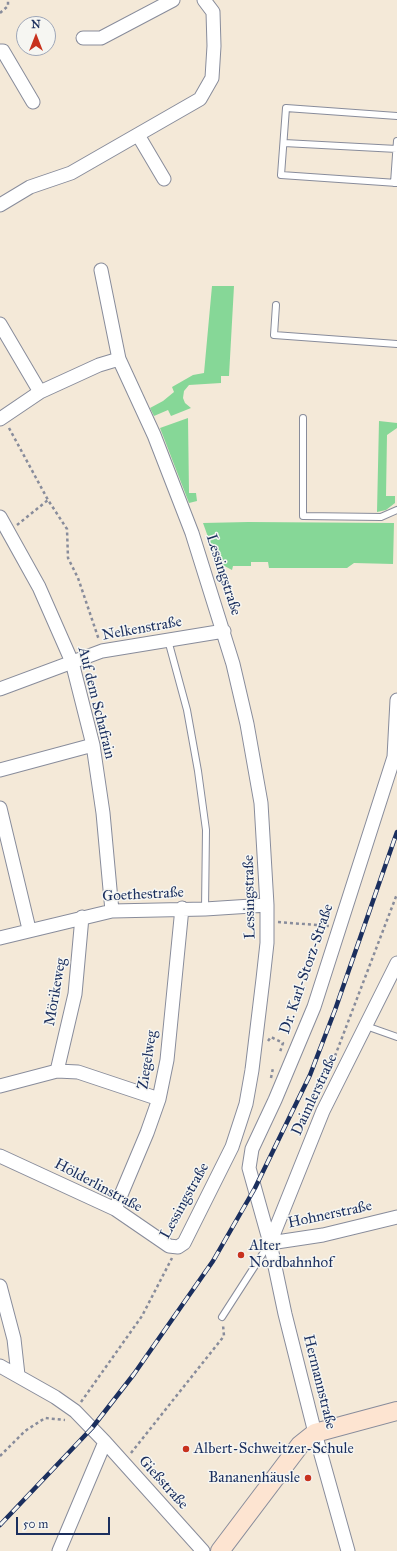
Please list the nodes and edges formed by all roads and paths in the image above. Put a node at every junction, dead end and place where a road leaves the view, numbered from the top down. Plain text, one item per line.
1 (8, 0) edge
2 (173, 0) edge
3 (204, 0) edge
4 (0, 13) edge
5 (83, 38) dead end
6 (0, 51) edge
7 (33, 102) dead end
8 (397, 116) edge
9 (138, 135) junction
10 (397, 141) edge
11 (284, 143) junction
12 (397, 149) edge
13 (164, 179) dead end
14 (396, 183) edge
15 (0, 205) edge
16 (101, 270) dead end
17 (276, 304) dead end
18 (0, 324) edge
19 (397, 344) edge
20 (118, 359) junction
21 (40, 392) junction
22 (1, 418) edge
23 (303, 418) dead end
24 (48, 500) junction
25 (397, 510) edge
26 (0, 518) edge
27 (4, 535) edge
28 (224, 631) junction
29 (168, 640) junction
30 (102, 652) junction
31 (72, 662) junction
32 (1, 687) edge
33 (397, 700) edge
34 (93, 745) junction
35 (0, 770) edge
36 (0, 808) edge
37 (268, 905) junction
38 (182, 908) junction
39 (205, 909) junction
40 (112, 911) junction
41 (82, 917) junction
42 (285, 922) dead end
43 (328, 925) dead end
44 (29, 929) junction
45 (0, 938) edge
46 (397, 964) edge
47 (366, 1026) junction
48 (397, 1037) edge
49 (267, 1042) dead end
50 (278, 1058) dead end
51 (275, 1064) dead end
52 (56, 1071) junction
53 (0, 1086) edge
54 (159, 1099) junction
55 (275, 1100) junction
56 (0, 1156) edge
57 (115, 1209) junction
58 (397, 1217) edge
59 (270, 1243) junction
60 (178, 1246) junction
61 (0, 1286) edge
62 (222, 1317) joint
63 (0, 1366) edge
64 (18, 1375) junction
65 (74, 1411) junction
66 (397, 1412) edge
67 (86, 1422) junction
68 (315, 1433) junction
69 (102, 1439) junction
70 (0, 1456) edge
71 (123, 1463) junction
72 (59, 1551) edge
73 (202, 1551) edge
74 (220, 1551) edge
75 (348, 1551) edge

1 - 4 path
2 - 5 street
3 - 9 street
6 - 7 street
8 - 11 lane
9 - 13 street
9 - 15 street
10 - 12 lane
11 - 12 lane
11 - 14 lane
12 - 14 lane
16 - 20 street, Lessingstraße
17 - 19 lane
18 - 21 street
20 - 21 street
20 - 28 street, Lessingstraße
21 - 22 street
22 - 24 path
23 - 25 lane
24 - 27 path
24 - 30 path
26 - 27 street, Auf dem Schafrain
27 - 31 street, Auf dem Schafrain
28 - 29 street, Nelkenstraße
28 - 37 street, Lessingstraße
29 - 30 street, Nelkenstraße
29 - 39 lane
30 - 31 street, Nelkenstraße
31 - 32 street, Nelkenstraße
31 - 34 street, Auf dem Schafrain
33 - 55 street, Dr. Karl-Storz-Straße
34 - 35 street
34 - 40 street, Auf dem Schafrain
36 - 44 street
37 - 39 street, Goethestraße
37 - 60 street, Lessingstraße
38 - 39 street, Goethestraße
38 - 40 street, Goethestraße
38 - 54 street, Ziegelweg
40 - 41 street, Goethestraße
41 - 44 street, Goethestraße
41 - 52 street, Mörikeweg
42 - 43 path
44 - 45 street, Goethestraße
46 - 47 street, Daimlerstraße
47 - 48 lane
47 - 59 street, Daimlerstraße
49 - 50 path
51 - 55 path
52 - 53 street
52 - 54 street
54 - 57 street, Ziegelweg
55 - 59 street, Dr. Karl-Storz-Straße
56 - 57 street, Hölderlinstraße
57 - 60 street, Hölderlinstraße
58 - 59 street, Hohnerstraße
59 - 62 lane
59 - 68 street, Hermannstraße
60 - 65 path, Lessingstraße
61 - 64 street
62 - 71 path
63 - 64 street, Gießstraße
64 - 65 street, Gießstraße
65 - 67 street, Gießstraße
66 - 68 main road
67 - 69 street, Gießstraße
67 - 70 path
68 - 74 main road
68 - 75 street, Hermannstraße
69 - 71 street, Gießstraße
69 - 72 street
71 - 73 street, Gießstraße

